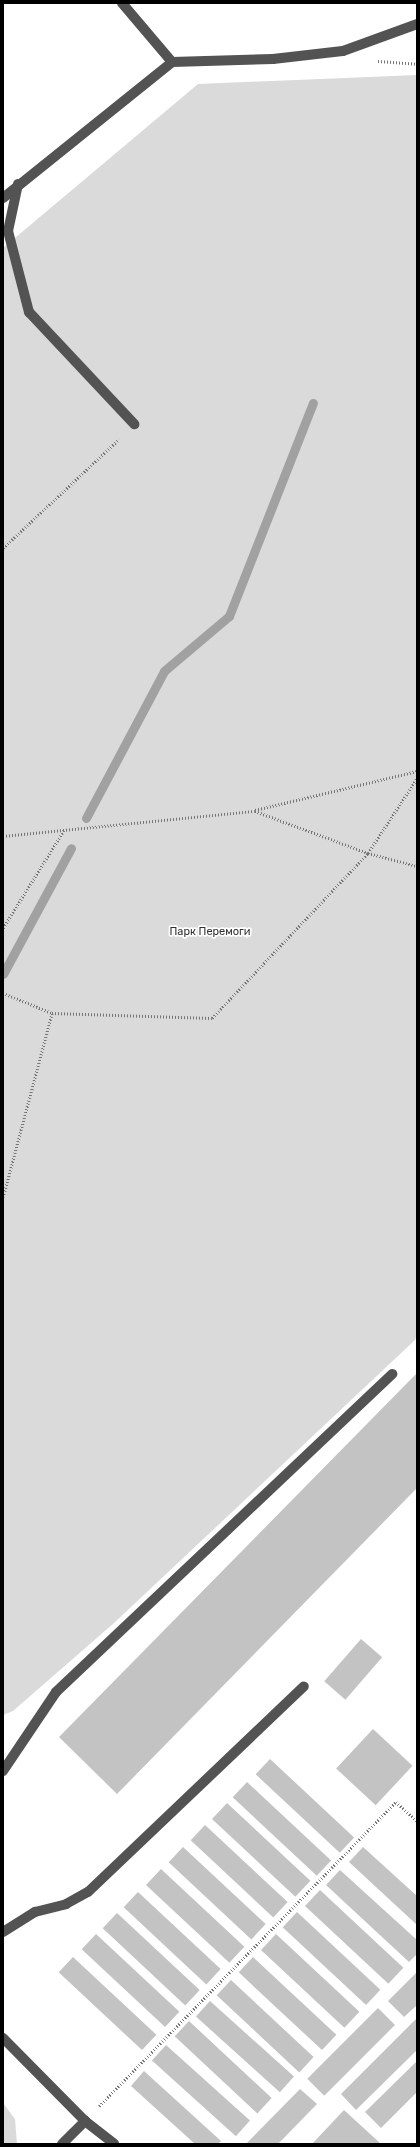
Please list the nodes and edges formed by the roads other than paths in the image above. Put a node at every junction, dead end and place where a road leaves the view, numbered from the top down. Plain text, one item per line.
1 (122, 3) edge
2 (417, 24) edge
3 (172, 62) junction
4 (18, 184) junction
5 (3, 198) edge
6 (134, 424) road end
7 (392, 1374) dead end
8 (304, 1686) dead end
9 (3, 1771) edge
10 (3, 1932) edge
11 (3, 2038) edge
12 (85, 2121) junction
13 (62, 2144) edge
14 (114, 2144) edge

1 - 3 lane
2 - 3 lane
3 - 4 lane
4 - 5 lane
4 - 6 lane
7 - 9 lane
8 - 10 lane
11 - 12 lane
12 - 13 lane
12 - 14 lane

